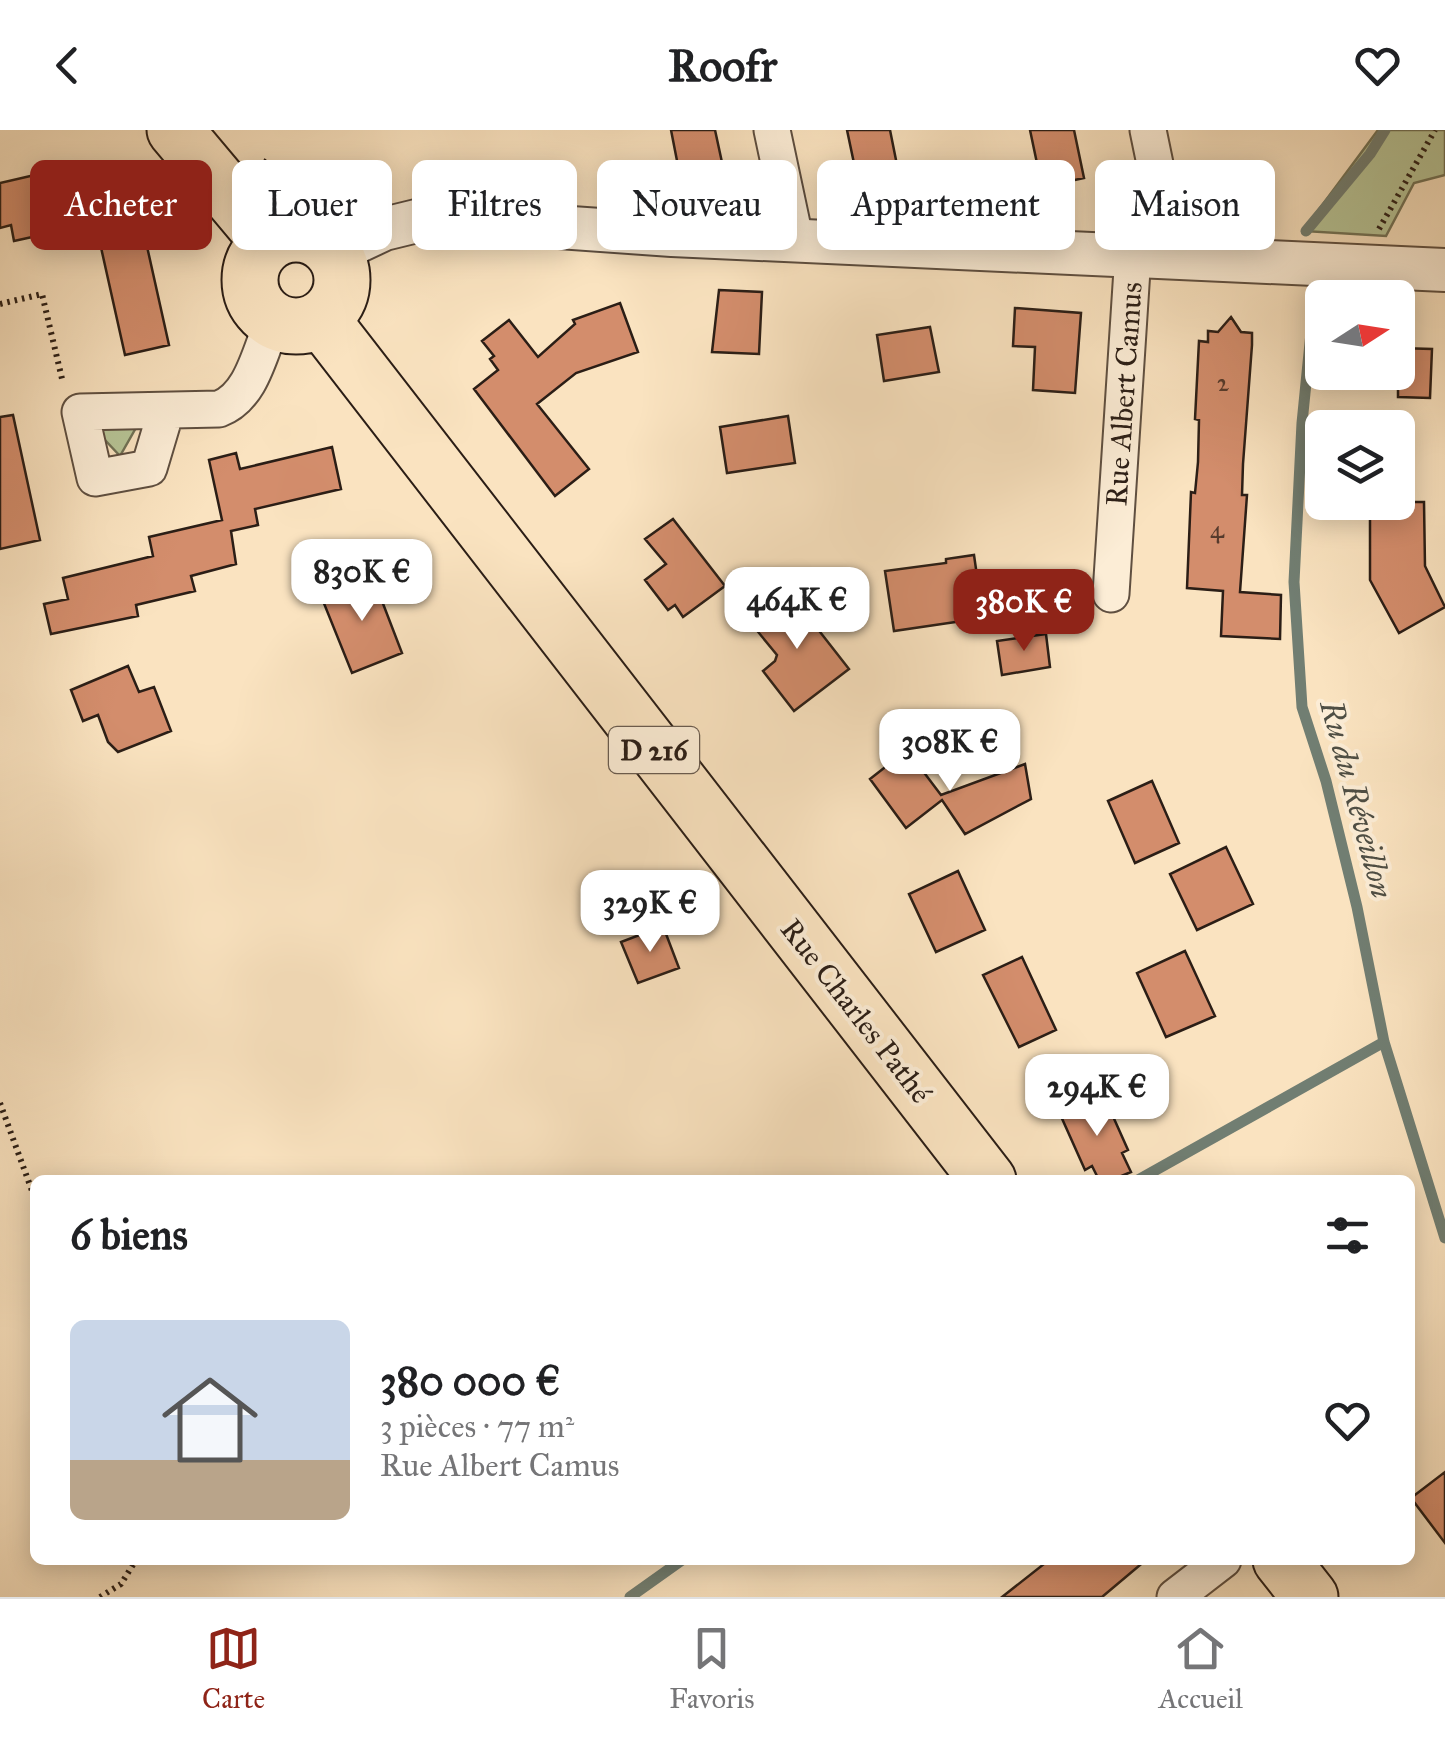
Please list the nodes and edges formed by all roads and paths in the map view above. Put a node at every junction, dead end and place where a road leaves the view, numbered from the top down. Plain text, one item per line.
1 (175, 130) edge
2 (772, 130) edge
3 (1148, 130) edge
4 (1435, 130) edge
5 (256, 157) dead end
6 (262, 160) edge
7 (778, 160) edge
8 (232, 198) edge
9 (597, 230) edge
10 (797, 238) edge
11 (261, 250) edge
12 (330, 250) edge
13 (333, 253) junction
14 (1154, 255) junction
15 (1374, 267) junction
16 (1445, 270) edge
17 (0, 304) edge
18 (297, 320) junction
19 (166, 411) junction
20 (80, 412) junction
21 (1111, 594) dead end
22 (0, 1103) edge
23 (984, 1175) edge
24 (30, 1185) edge
25 (133, 1565) edge
26 (1217, 1565) edge
27 (1285, 1565) edge
28 (100, 1597) edge
29 (1175, 1597) edge
30 (1310, 1597) edge

1 - 8 main road
2 - 7 street
3 - 14 street, Rue Albert Camus
4 - 15 path
5 - 6 path
9 - 13 street
10 - 14 street
11 - 18 main road
12 - 13 main road
13 - 18 main road
14 - 15 street
14 - 21 street, Rue Albert Camus
15 - 16 street
17 - 20 path
18 - 19 street
18 - 23 main road, Rue Charles Pathé / D 216
19 - 20 street
19 - 20 street
22 - 24 path
25 - 28 path
26 - 29 street
27 - 30 main road

